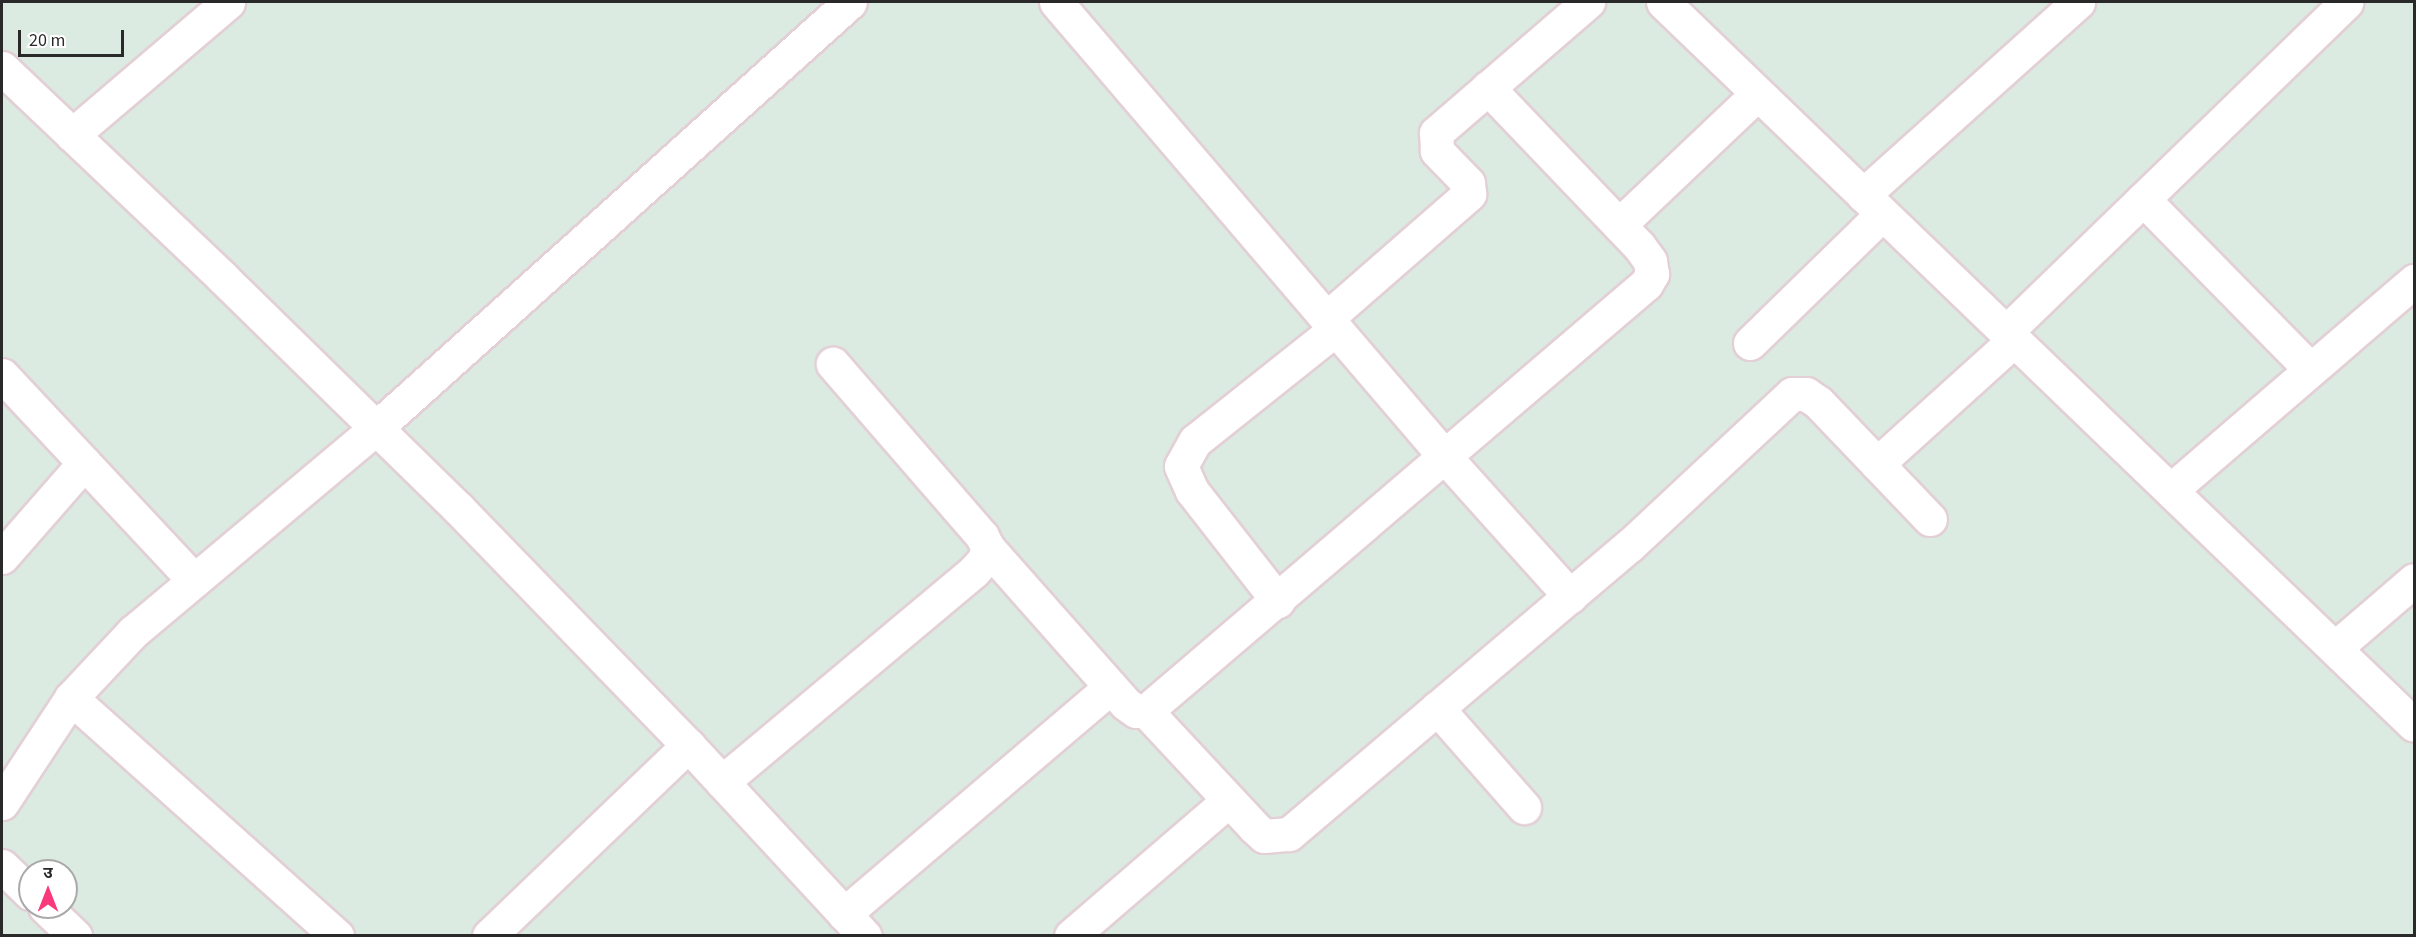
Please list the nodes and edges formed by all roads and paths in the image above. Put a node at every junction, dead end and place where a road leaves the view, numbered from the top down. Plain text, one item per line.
1 (228, 2) edge
2 (850, 2) edge
3 (1056, 2) edge
4 (1588, 2) edge
5 (2078, 2) edge
6 (2346, 2) edge
7 (1667, 3) edge
8 (2, 68) edge
9 (1488, 88) junction
10 (1757, 94) junction
11 (72, 135) junction
12 (2143, 199) junction
13 (1873, 205) junction
14 (1619, 225) junction
15 (2415, 281) edge
16 (1331, 324) junction
17 (2010, 336) junction
18 (1750, 343) dead end
19 (833, 364) dead end
20 (2310, 369) junction
21 (2, 375) edge
22 (376, 428) junction
23 (1446, 458) junction
24 (84, 463) junction
25 (1877, 464) junction
26 (2171, 490) junction
27 (1930, 519) dead end
28 (988, 549) junction
29 (2, 557) edge
30 (194, 580) junction
31 (2415, 580) edge
32 (1570, 596) junction
33 (1278, 601) junction
34 (2335, 648) junction
35 (1111, 687) junction
36 (71, 699) junction
37 (1437, 708) junction
38 (1146, 711) junction
39 (2415, 725) edge
40 (688, 745) junction
41 (722, 782) junction
42 (1229, 800) junction
43 (2, 803) edge
44 (1524, 807) dead end
45 (2, 866) edge
46 (18, 881) edge
47 (57, 919) edge
48 (855, 925) edge
49 (75, 936) edge
50 (337, 936) edge
51 (489, 936) edge
52 (1071, 936) edge

1 - 11 street
2 - 22 street
3 - 16 street
4 - 9 street
5 - 13 street
6 - 12 street
7 - 10 street
8 - 11 street
9 - 14 street
9 - 16 street
10 - 13 street
10 - 14 street
11 - 22 street
12 - 17 street
12 - 20 street
13 - 17 street
13 - 18 street
14 - 23 street
15 - 20 street
16 - 23 street
16 - 33 street
17 - 25 street
17 - 26 street
19 - 28 street
20 - 26 street
21 - 24 street
22 - 30 street
22 - 40 street
23 - 32 street
23 - 33 street
24 - 29 street
24 - 30 street
25 - 27 street
25 - 32 street
26 - 34 street
28 - 35 street
28 - 41 street
30 - 36 street
31 - 34 street
32 - 37 street
33 - 38 street
34 - 39 street
35 - 38 street
35 - 48 street
36 - 43 street
36 - 50 street
37 - 42 street
37 - 44 street
38 - 42 street
40 - 41 street
40 - 51 street
41 - 48 street
42 - 52 street
45 - 46 street
47 - 49 street

